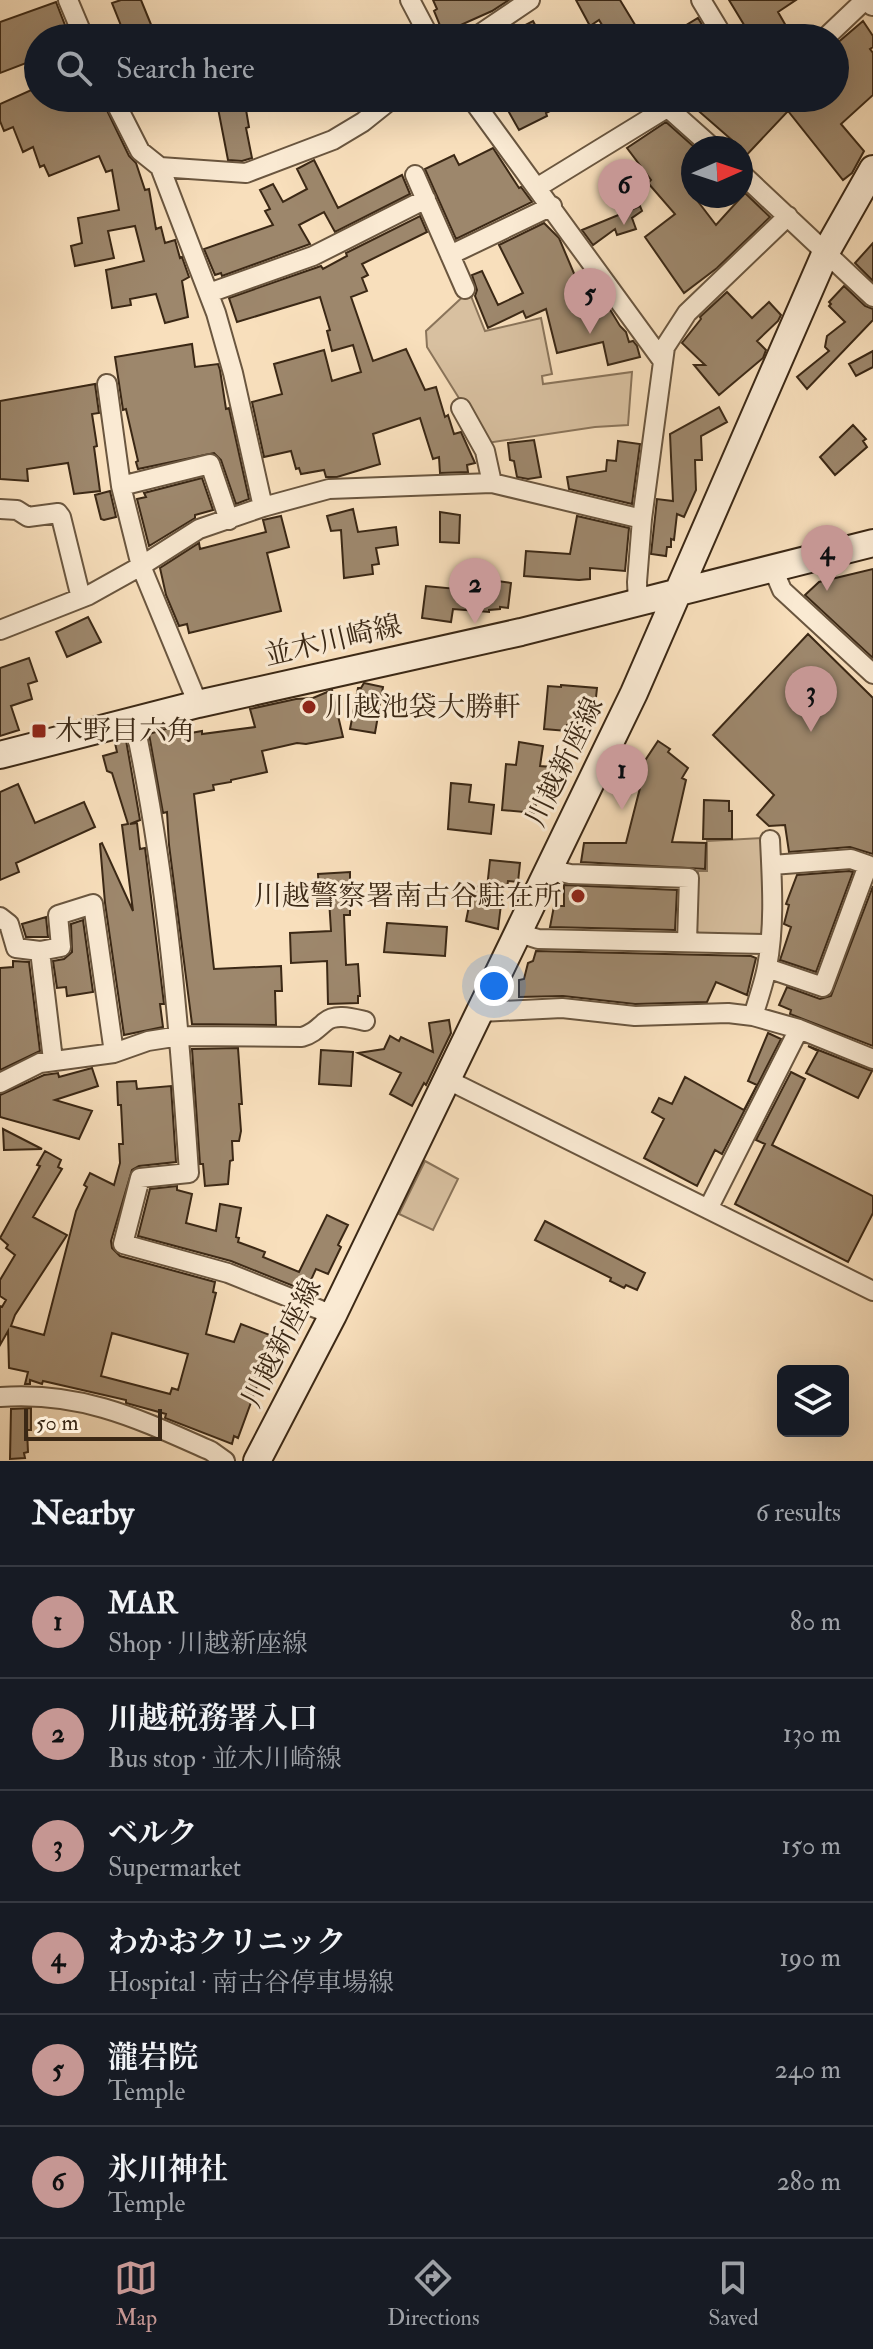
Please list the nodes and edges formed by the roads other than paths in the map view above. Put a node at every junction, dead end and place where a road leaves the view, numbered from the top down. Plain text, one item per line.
1 (68, 0) edge
2 (410, 0) edge
3 (530, 0) edge
4 (701, 0) edge
5 (869, 1) edge
6 (78, 24) edge
7 (423, 24) edge
8 (495, 24) edge
9 (716, 24) edge
10 (842, 24) edge
11 (120, 112) edge
12 (376, 112) edge
13 (482, 112) edge
14 (660, 112) edge
15 (683, 112) edge
16 (703, 136) edge
17 (160, 167) junction
18 (873, 169) edge
19 (415, 175) dead end
20 (753, 184) edge
21 (538, 187) junction
22 (426, 199) junction
23 (552, 206) junction
24 (788, 216) junction
25 (826, 252) junction
26 (450, 255) junction
27 (465, 289) dead end
28 (209, 293) junction
29 (873, 297) edge
30 (662, 360) junction
31 (107, 384) dead end
32 (461, 408) dead end
33 (492, 483) junction
34 (121, 486) junction
35 (263, 507) junction
36 (0, 509) edge
37 (642, 519) junction
38 (229, 520) junction
39 (873, 543) edge
40 (141, 566) junction
41 (773, 569) junction
42 (680, 591) junction
43 (81, 598) junction
44 (638, 603) junction
45 (0, 630) edge
46 (873, 674) edge
47 (198, 704) junction
48 (134, 721) junction
49 (0, 755) edge
50 (770, 840) dead end
51 (772, 865) junction
52 (549, 869) junction
53 (0, 917) edge
54 (519, 933) junction
55 (687, 941) junction
56 (769, 944) junction
57 (40, 951) junction
58 (767, 968) junction
59 (481, 1012) junction
60 (753, 1016) junction
61 (365, 1021) dead end
62 (799, 1029) junction
63 (180, 1036) junction
64 (114, 1053) junction
65 (873, 1059) edge
66 (53, 1060) junction
67 (448, 1080) junction
68 (0, 1083) edge
69 (708, 1209) junction
70 (873, 1291) edge
71 (333, 1315) junction
72 (0, 1397) edge
73 (225, 1461) edge
74 (257, 1461) edge

1 - 6 street
2 - 7 street
3 - 8 street
4 - 9 street
5 - 10 street
11 - 17 street
12 - 17 street
13 - 21 street
14 - 21 street
15 - 16 street
17 - 28 street
18 - 25 main road, 川越新座線
19 - 22 street
20 - 24 street
21 - 23 street
22 - 26 street
22 - 28 street
23 - 26 street
23 - 30 street
24 - 25 street
24 - 30 street
25 - 29 street
25 - 42 main road, 川越新座線
26 - 27 street
28 - 35 street
30 - 37 street
31 - 34 street
32 - 33 street
33 - 35 street
33 - 37 street
34 - 38 street
34 - 40 street
35 - 38 street
36 - 43 street
37 - 44 street
38 - 40 street
39 - 41 main road, 並木川崎線
40 - 43 street
40 - 47 street
41 - 42 main road, 並木川崎線
41 - 46 street
42 - 44 main road, 並木川崎線
42 - 52 main road, 川越新座線
43 - 45 street
44 - 47 main road, 並木川崎線
47 - 48 main road, 並木川崎線
48 - 49 main road, 並木川崎線
48 - 63 street
50 - 51 street
51 - 56 street
51 - 58 street
52 - 54 main road, 川越新座線
52 - 55 street
53 - 57 street
54 - 55 street
54 - 59 main road, 川越新座線
55 - 56 street
56 - 58 street
57 - 64 street
57 - 66 street
58 - 60 street
59 - 60 street
59 - 67 main road, 川越新座線
60 - 62 street
61 - 63 street
62 - 65 street
62 - 69 street
63 - 64 street
63 - 71 street
64 - 66 street
66 - 68 street
67 - 69 street
67 - 71 main road, 川越新座線
69 - 70 street
71 - 74 main road, 川越新座線
72 - 73 street

